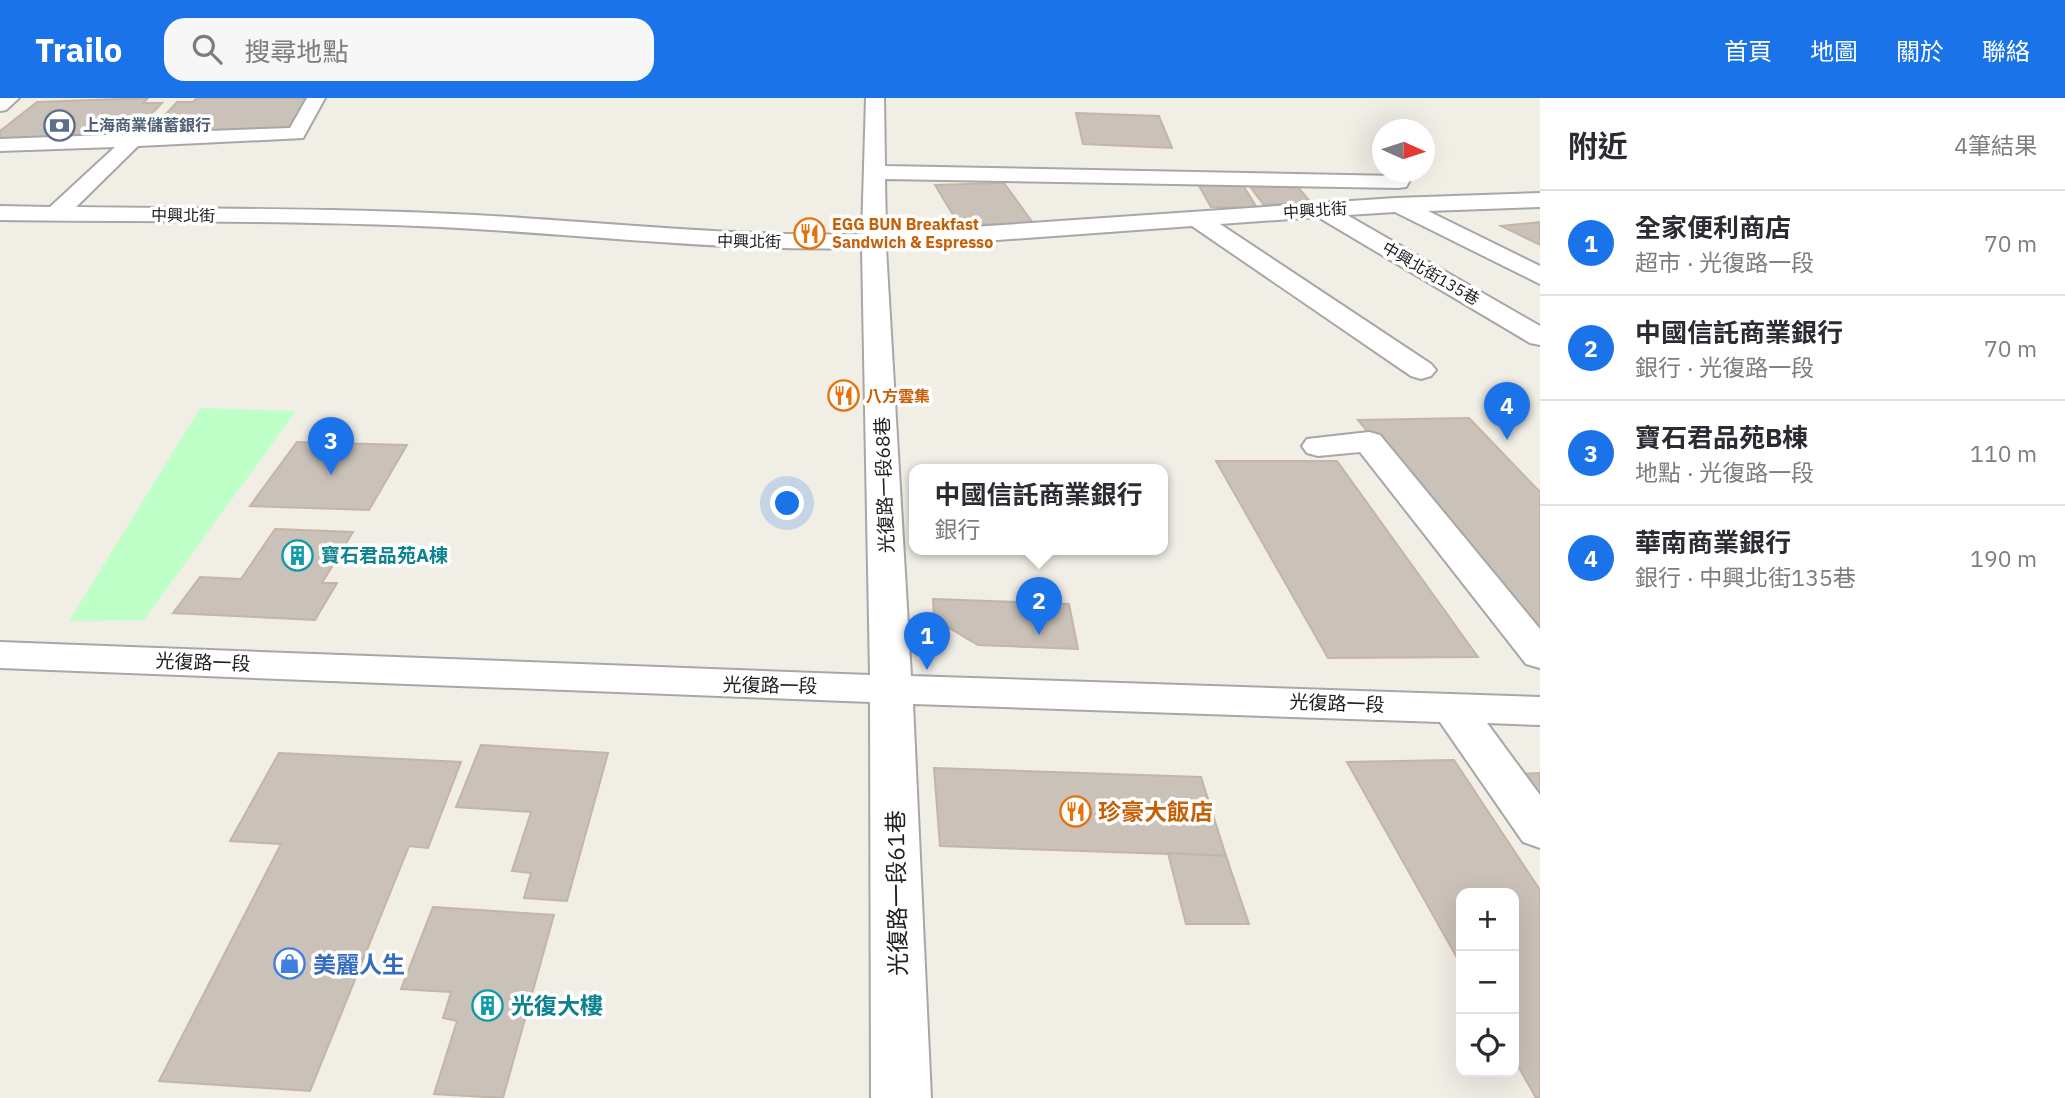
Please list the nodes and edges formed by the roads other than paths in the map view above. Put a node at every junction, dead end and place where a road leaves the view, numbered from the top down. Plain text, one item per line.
1 (316, 98) edge
2 (875, 98) edge
3 (132, 140) junction
4 (0, 145) edge
5 (873, 172) junction
6 (1540, 185) edge
7 (1540, 200) edge
8 (1395, 205) junction
9 (1322, 210) junction
10 (0, 213) edge
11 (56, 214) junction
12 (1196, 219) junction
13 (874, 241) junction
14 (1540, 276) edge
15 (1540, 337) edge
16 (1421, 370) dead end
17 (1318, 446) dead end
18 (0, 655) edge
19 (1540, 655) edge
20 (891, 687) junction
21 (1451, 706) junction
22 (1540, 711) edge
23 (1540, 830) edge
24 (901, 1098) edge

1 - 3 street
2 - 5 street, 光復路一段68巷
3 - 4 street
3 - 11 street
5 - 6 street, 中興北街
5 - 13 street, 光復路一段68巷
7 - 8 street, 中興北街
8 - 9 street, 中興北街
8 - 14 street
9 - 12 street, 中興北街
9 - 15 street, 中興北街135巷
10 - 11 street, 中興北街
11 - 13 street, 中興北街
12 - 13 street, 中興北街
12 - 16 street
13 - 20 street, 光復路一段68巷
17 - 19 street
18 - 20 street, 光復路一段
20 - 21 street, 光復路一段
20 - 24 street, 光復路一段61巷
21 - 22 street, 光復路一段
21 - 23 street

